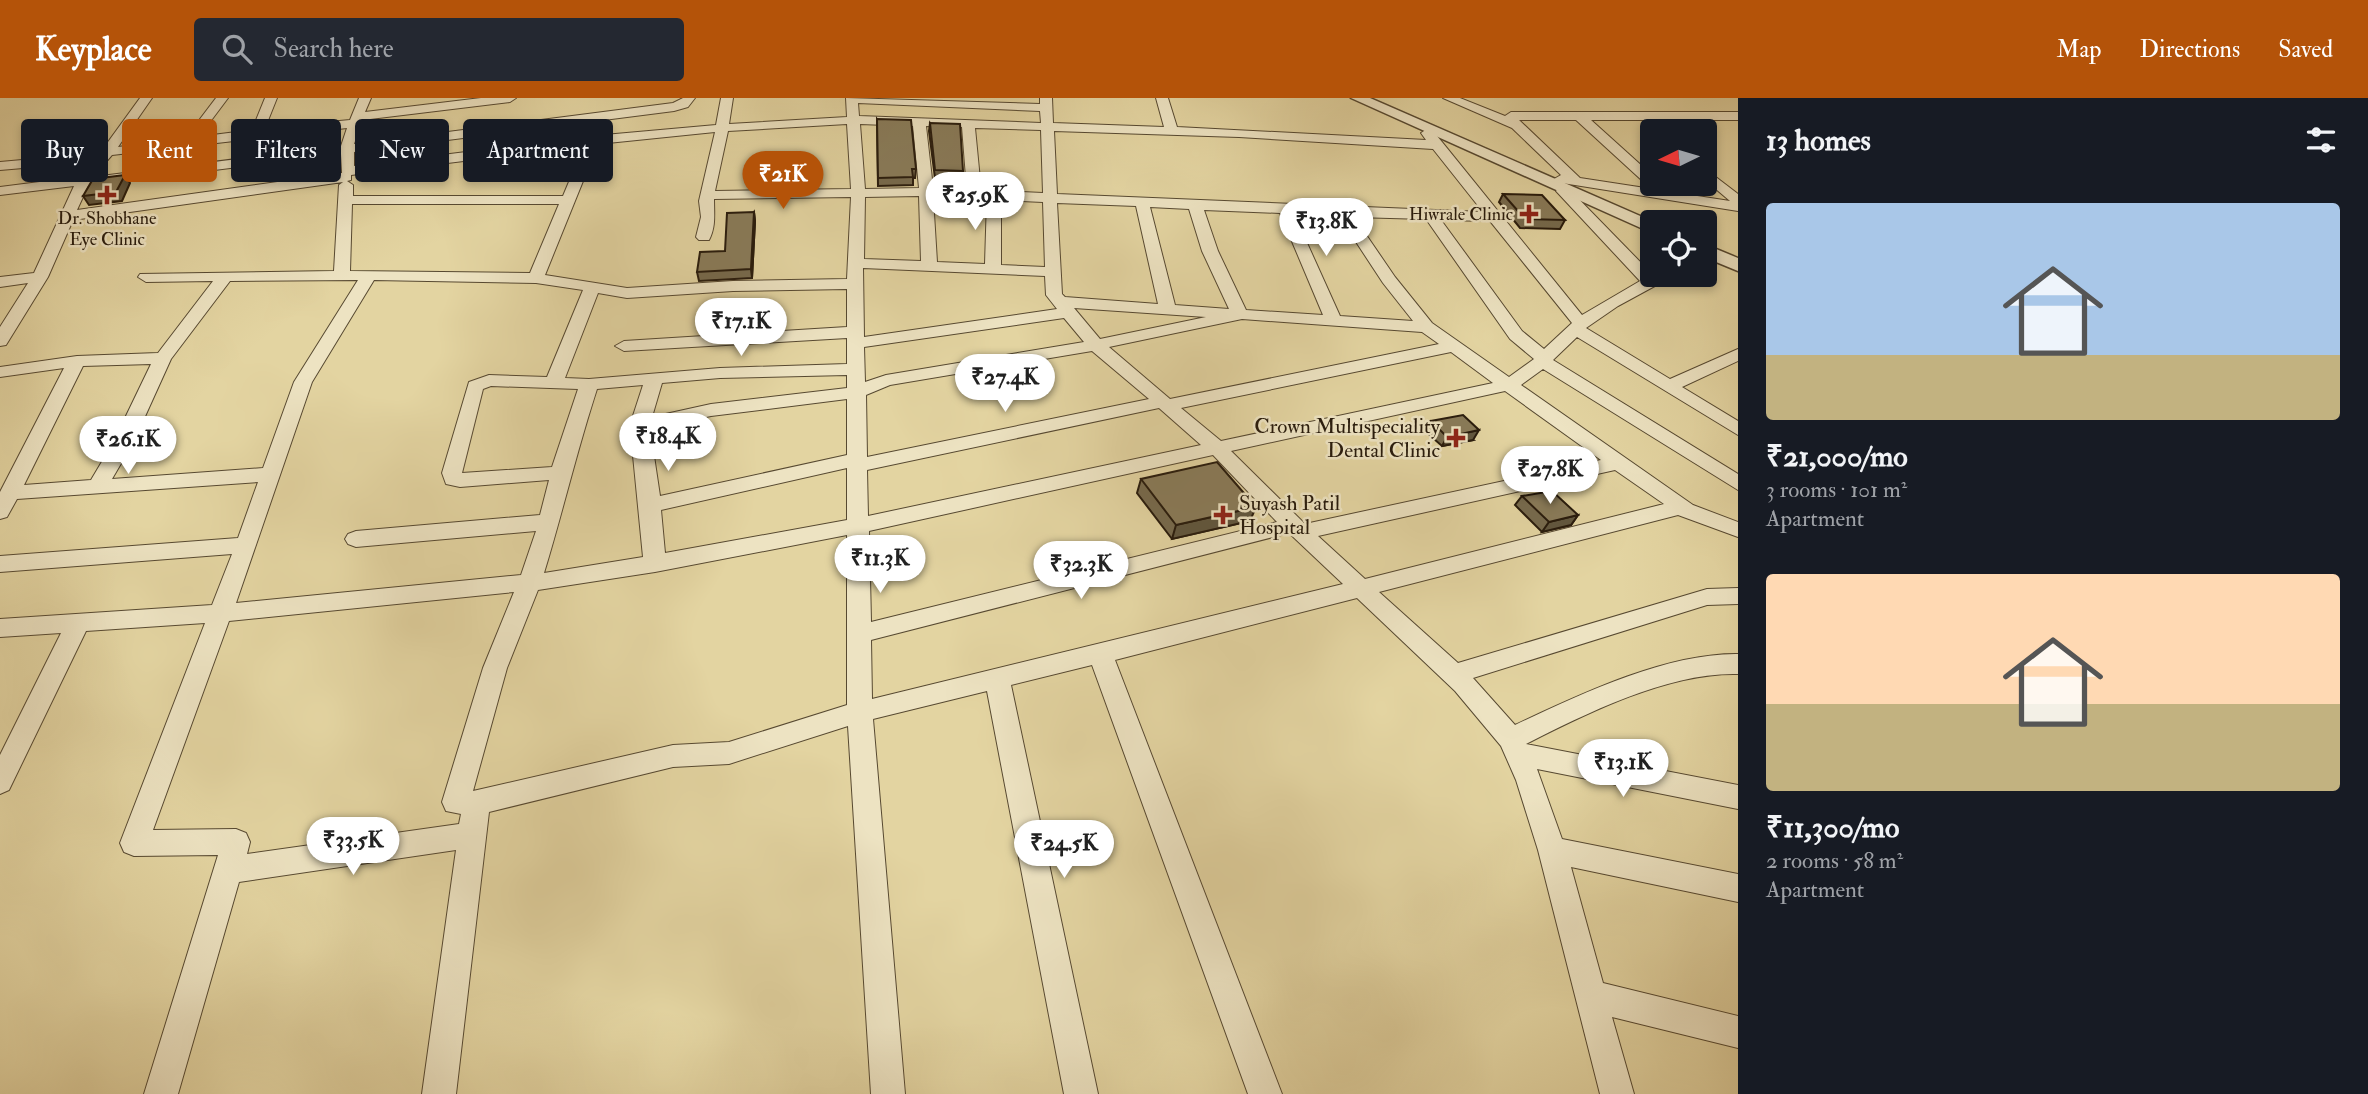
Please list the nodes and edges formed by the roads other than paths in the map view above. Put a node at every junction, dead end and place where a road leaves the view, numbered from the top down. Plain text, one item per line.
1 (146, 98) edge
2 (222, 98) edge
3 (271, 98) edge
4 (365, 98) edge
5 (510, 98) edge
6 (689, 98) edge
7 (727, 98) edge
8 (1162, 98) edge
9 (1358, 98) edge
10 (1449, 98) edge
11 (1618, 98) edge
12 (496, 99) edge
13 (443, 102) edge
14 (1046, 103) edge
15 (1681, 104) dead end
16 (853, 106) edge
17 (1577, 112) junction
18 (1510, 116) junction
19 (1639, 116) junction
20 (1697, 116) junction
21 (1738, 116) edge
22 (205, 119) edge
23 (263, 119) edge
24 (358, 119) edge
25 (363, 119) edge
26 (1643, 119) edge
27 (919, 121) junction
28 (968, 123) junction
29 (355, 126) edge
30 (722, 127) junction
31 (1046, 127) junction
32 (1424, 128) junction
33 (1172, 132) junction
34 (231, 137) edge
35 (613, 138) edge
36 (1437, 145) junction
37 (348, 150) junction
38 (108, 152) edge
39 (108, 155) edge
40 (463, 158) edge
41 (21, 164) edge
42 (0, 166) edge
43 (1640, 171) edge
44 (346, 174) junction
45 (108, 179) edge
46 (82, 182) joint
47 (576, 182) edge
48 (1717, 183) edge
49 (1569, 186) junction
50 (0, 191) edge
51 (858, 191) junction
52 (926, 192) junction
53 (974, 193) junction
54 (1640, 193) edge
55 (993, 194) junction
56 (707, 195) junction
57 (1668, 196) edge
58 (1050, 197) junction
59 (345, 200) junction
60 (568, 200) junction
61 (1738, 201) edge
62 (1142, 202) junction
63 (1195, 204) junction
64 (1738, 207) edge
65 (1285, 209) junction
66 (1344, 212) junction
67 (1430, 215) junction
68 (67, 216) junction
69 (1495, 217) junction
70 (1640, 222) edge
71 (704, 237) dead end
72 (1717, 256) edge
73 (1717, 258) edge
74 (1640, 259) edge
75 (1738, 259) edge
76 (1738, 265) edge
77 (929, 267) junction
78 (993, 269) junction
79 (1053, 272) junction
80 (856, 274) junction
81 (369, 275) junction
82 (342, 276) junction
83 (40, 277) junction
84 (146, 278) dead end
85 (224, 278) junction
86 (536, 278) junction
87 (0, 282) edge
88 (592, 287) junction
89 (1643, 287) edge
90 (1065, 307) junction
91 (1168, 310) junction
92 (1240, 315) junction
93 (1334, 321) junction
94 (1426, 327) junction
95 (1579, 327) junction
96 (857, 337) junction
97 (0, 341) edge
98 (1096, 345) junction
99 (624, 346) dead end
100 (1452, 346) junction
101 (1738, 354) edge
102 (163, 358) junction
103 (1544, 360) junction
104 (77, 361) junction
105 (0, 372) edge
106 (654, 380) junction
107 (856, 381) junction
108 (554, 383) junction
109 (589, 384) junction
110 (1507, 385) junction
111 (1669, 386) junction
112 (1165, 404) junction
113 (640, 425) junction
114 (1738, 429) edge
115 (1217, 448) junction
116 (856, 463) junction
117 (1617, 463) junction
118 (561, 473) junction
119 (270, 474) junction
120 (1738, 483) edge
121 (97, 487) junction
122 (11, 493) junction
123 (650, 505) junction
124 (1681, 507) junction
125 (0, 512) edge
126 (550, 522) junction
127 (857, 526) junction
128 (1296, 529) junction
129 (1738, 530) edge
130 (356, 539) dead end
131 (246, 545) junction
132 (0, 564) edge
133 (655, 564) junction
134 (529, 584) junction
135 (1359, 587) junction
136 (1738, 596) edge
137 (220, 613) junction
138 (79, 621) junction
139 (0, 628) edge
140 (858, 634) junction
141 (1100, 653) junction
142 (1738, 664) edge
143 (1454, 674) junction
144 (997, 677) junction
145 (860, 712) junction
146 (1514, 747) junction
147 (0, 782) edge
148 (1738, 797) edge
149 (476, 803) junction
150 (472, 835) junction
151 (1552, 850) junction
152 (228, 870) junction
153 (1738, 888) edge
154 (1591, 996) junction
155 (1738, 1032) edge
156 (161, 1094) edge
157 (439, 1094) edge
158 (888, 1094) edge
159 (1082, 1094) edge
160 (1265, 1094) edge
161 (1616, 1094) edge

1 - 38 street
2 - 22 street
3 - 23 street
4 - 24 street
5 - 12 street
6 - 37 street
7 - 30 street
8 - 33 street
9 - 32 street
10 - 18 street
11 - 19 street
12 - 13 street
13 - 25 street
14 - 16 street
14 - 31 street
15 - 20 street
16 - 27 street
16 - 30 street
16 - 51 street
17 - 18 street
17 - 19 street
17 - 43 street
18 - 49 street
19 - 20 street
19 - 26 street
20 - 21 street
27 - 28 street
27 - 52 street
28 - 31 street
28 - 53 street
29 - 37 street
30 - 35 street
30 - 56 street
31 - 33 street
31 - 58 street
32 - 36 street
32 - 49 street
33 - 36 street
34 - 39 street
36 - 69 street
37 - 44 street
37 - 45 street
40 - 44 street
41 - 42 street
44 - 59 street
44 - 68 street
46 - 50 street
46 - 68 street
47 - 60 street
48 - 61 street
49 - 54 street
49 - 70 street
49 - 74 street
51 - 52 street
51 - 56 street
51 - 80 street
52 - 53 street
52 - 77 street
53 - 55 street
55 - 58 street
55 - 78 street
56 - 71 street
57 - 64 street
58 - 62 street
58 - 79 street
59 - 60 street
59 - 82 street
60 - 86 street
62 - 63 street
62 - 91 street
63 - 65 street
63 - 92 street
65 - 66 street
65 - 93 street
66 - 67 street
66 - 94 street
67 - 69 street
67 - 103 street
68 - 83 street
69 - 95 street
72 - 75 street
73 - 76 street
77 - 78 street
77 - 80 street
78 - 79 street
79 - 90 street
80 - 88 street
80 - 96 street
81 - 82 street
81 - 86 street
81 - 119 street
82 - 85 street
83 - 87 street
83 - 97 street
84 - 85 street
85 - 102 street
86 - 88 street
88 - 108 street
89 - 95 street
90 - 91 street
90 - 96 street
90 - 98 street
91 - 92 street
92 - 93 street
92 - 98 street
93 - 94 street
94 - 100 street
95 - 103 street
95 - 111 street
96 - 99 street
96 - 107 street
98 - 107 street
98 - 112 street
100 - 110 street
100 - 112 street
101 - 111 street
102 - 104 street
102 - 121 street
103 - 110 street
103 - 120 street
104 - 105 street
104 - 122 street
106 - 107 street
106 - 109 street
106 - 113 street
107 - 113 street
107 - 116 street
108 - 109 street
108 - 118 street
109 - 118 street
110 - 115 street
110 - 117 street
111 - 114 street
112 - 115 street
112 - 116 street
113 - 123 street
115 - 127 street
115 - 128 street
116 - 123 street
116 - 127 street
117 - 124 street
117 - 128 street
118 - 126 street
119 - 121 street
119 - 131 street
121 - 122 street
122 - 125 street
123 - 133 street
124 - 129 street
124 - 135 street
126 - 130 street
126 - 134 street
127 - 133 street
127 - 140 street
128 - 135 street
128 - 140 street
131 - 132 street
131 - 137 street
133 - 134 street
134 - 137 street
134 - 149 street
135 - 141 street
135 - 143 street
136 - 143 street
137 - 138 street
137 - 152 street
138 - 139 street
138 - 147 street
140 - 145 street
141 - 144 street
141 - 160 street
142 - 146 street
143 - 146 street
144 - 145 street
144 - 159 street
145 - 149 street
145 - 158 street
146 - 148 street
146 - 151 street
149 - 150 street
150 - 152 street
150 - 157 street
151 - 153 street
151 - 154 street
152 - 156 street
154 - 155 street
154 - 161 street

